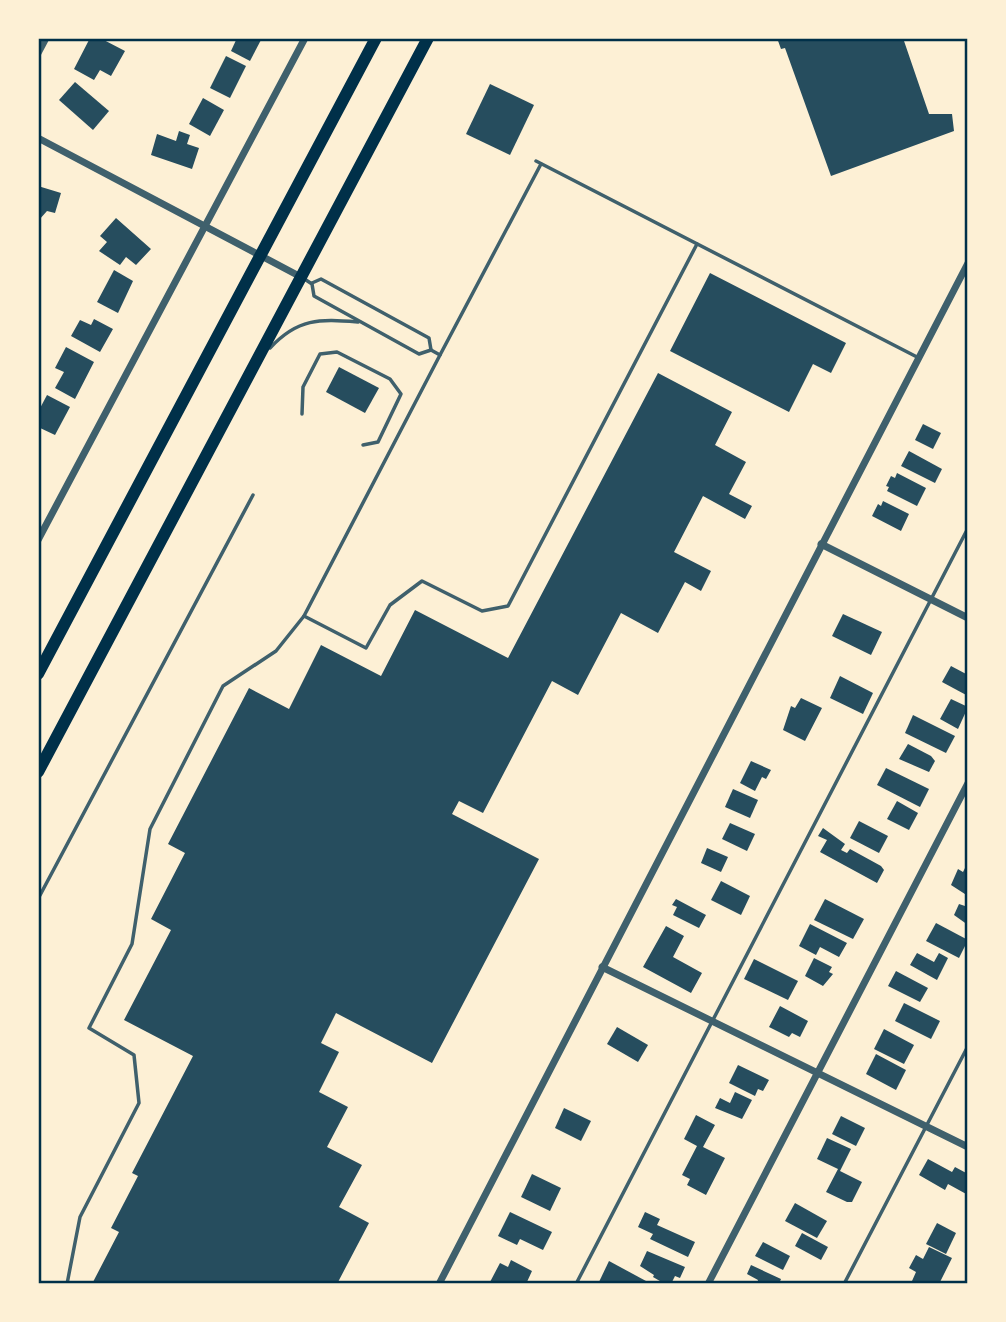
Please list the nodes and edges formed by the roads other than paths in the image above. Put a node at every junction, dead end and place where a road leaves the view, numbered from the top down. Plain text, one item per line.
1 (46, 38) edge
2 (305, 38) edge
3 (376, 38) edge
4 (428, 38) edge
5 (38, 52) edge
6 (38, 138) edge
7 (206, 225) junction
8 (697, 244) junction
9 (262, 253) junction
10 (968, 263) edge
11 (307, 280) junction
12 (362, 323) junction
13 (431, 350) junction
14 (440, 355) junction
15 (917, 356) junction
16 (256, 362) junction
17 (302, 414) dead end
18 (363, 445) dead end
19 (253, 495) dead end
20 (968, 527) edge
21 (38, 540) edge
22 (821, 544) junction
23 (930, 599) junction
24 (304, 616) junction
25 (968, 618) edge
26 (38, 674) edge
27 (38, 772) edge
28 (968, 783) edge
29 (38, 898) edge
30 (602, 967) junction
31 (712, 1021) junction
32 (968, 1046) edge
33 (817, 1074) junction
34 (925, 1127) junction
35 (968, 1147) edge
36 (67, 1283) edge
37 (439, 1283) edge
38 (576, 1283) edge
39 (708, 1283) edge
40 (844, 1283) edge

1 - 5 street
2 - 7 street
3 - 9 main road
4 - 11 main road
6 - 7 street
7 - 9 street
7 - 21 street
8 - 14 lane
8 - 15 lane
8 - 24 lane
9 - 11 street
9 - 26 main road
10 - 15 street
11 - 12 lane
11 - 13 lane
11 - 16 main road
12 - 13 lane
12 - 16 lane
13 - 14 lane
14 - 24 lane
15 - 22 street
16 - 27 main road
17 - 18 lane
19 - 29 lane
20 - 23 lane
22 - 23 street
22 - 30 street
23 - 25 street
23 - 31 lane
24 - 36 lane
28 - 33 street
30 - 31 street
30 - 37 street
31 - 33 street
31 - 38 lane
32 - 34 lane
33 - 34 street
33 - 39 street
34 - 35 street
34 - 40 lane

